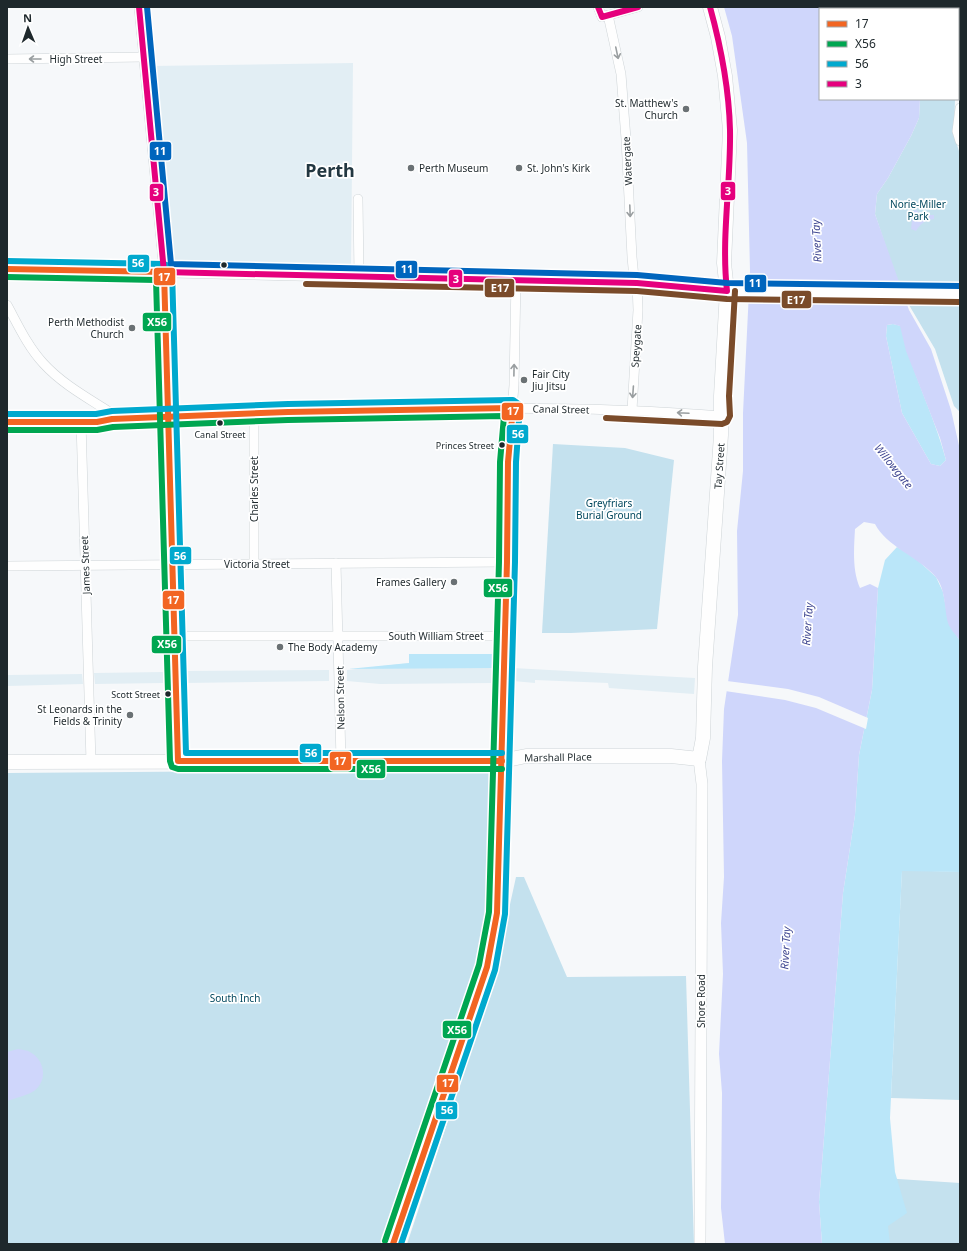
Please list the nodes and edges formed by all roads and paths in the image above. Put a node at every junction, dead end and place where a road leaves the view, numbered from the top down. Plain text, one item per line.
1 (139, 7) edge
2 (598, 7) edge
3 (638, 7) edge
4 (710, 7) edge
5 (605, 16) junction
6 (144, 57) junction
7 (7, 59) edge
8 (960, 108) edge
9 (960, 142) edge
10 (358, 199) dead end
11 (7, 269) edge
12 (164, 272) junction
13 (359, 277) junction
14 (516, 279) junction
15 (637, 283) junction
16 (727, 291) junction
17 (957, 294) edge
18 (7, 305) edge
19 (513, 408) junction
20 (632, 410) junction
21 (254, 414) junction
22 (722, 416) junction
23 (167, 418) junction
24 (112, 419) junction
25 (7, 422) edge
26 (81, 422) junction
27 (507, 562) junction
28 (336, 563) junction
29 (254, 564) junction
30 (86, 565) junction
31 (172, 565) junction
32 (7, 566) edge
33 (174, 636) junction
34 (338, 636) junction
35 (505, 636) junction
36 (699, 759) junction
37 (178, 761) junction
38 (341, 761) junction
39 (502, 761) junction
40 (7, 762) edge
41 (91, 762) junction
42 (393, 1244) edge
43 (700, 1244) edge

1 - 6 street
2 - 5 street, Watergate
3 - 5 street
4 - 16 main road, Tay Street
5 -> 15 street, Watergate
6 -> 7 street, High Street
6 - 12 street
8 - 9 street
10 - 13 street
11 - 12 street
12 - 13 street
12 - 23 street
13 - 14 street
14 - 15 street
19 -> 14 street
15 - 16 street
15 -> 20 street, Speygate
16 - 17 main road
16 - 22 main road, Tay Street
18 - 24 street
19 - 20 street, Canal Street
19 - 21 street, Canal Street
19 - 27 street
22 -> 20 street, Canal Street
21 - 23 street, Canal Street
21 - 29 street, Charles Street
22 - 36 main road, Tay Street
23 - 24 street, Canal Street
23 - 31 street
24 - 26 street, Canal Street
25 - 26 street, Canal Street
26 - 30 street, James Street
27 - 28 street, Victoria Street
27 - 35 street
28 - 29 street, Victoria Street
28 - 34 street, Nelson Street
29 - 31 street, Victoria Street
30 - 31 street, Victoria Street
30 - 32 street, Victoria Street
30 - 41 street, James Street
31 - 33 street
33 - 34 street, South William Street
33 - 37 street
34 - 35 street, South William Street
34 - 38 street, Nelson Street
35 - 39 street
36 - 39 main road, Marshall Place
36 - 43 street, Shore Road
37 - 38 main road, Marshall Place
37 - 41 main road, Marshall Place
38 - 39 main road, Marshall Place
39 - 42 main road
40 - 41 main road, Marshall Place

